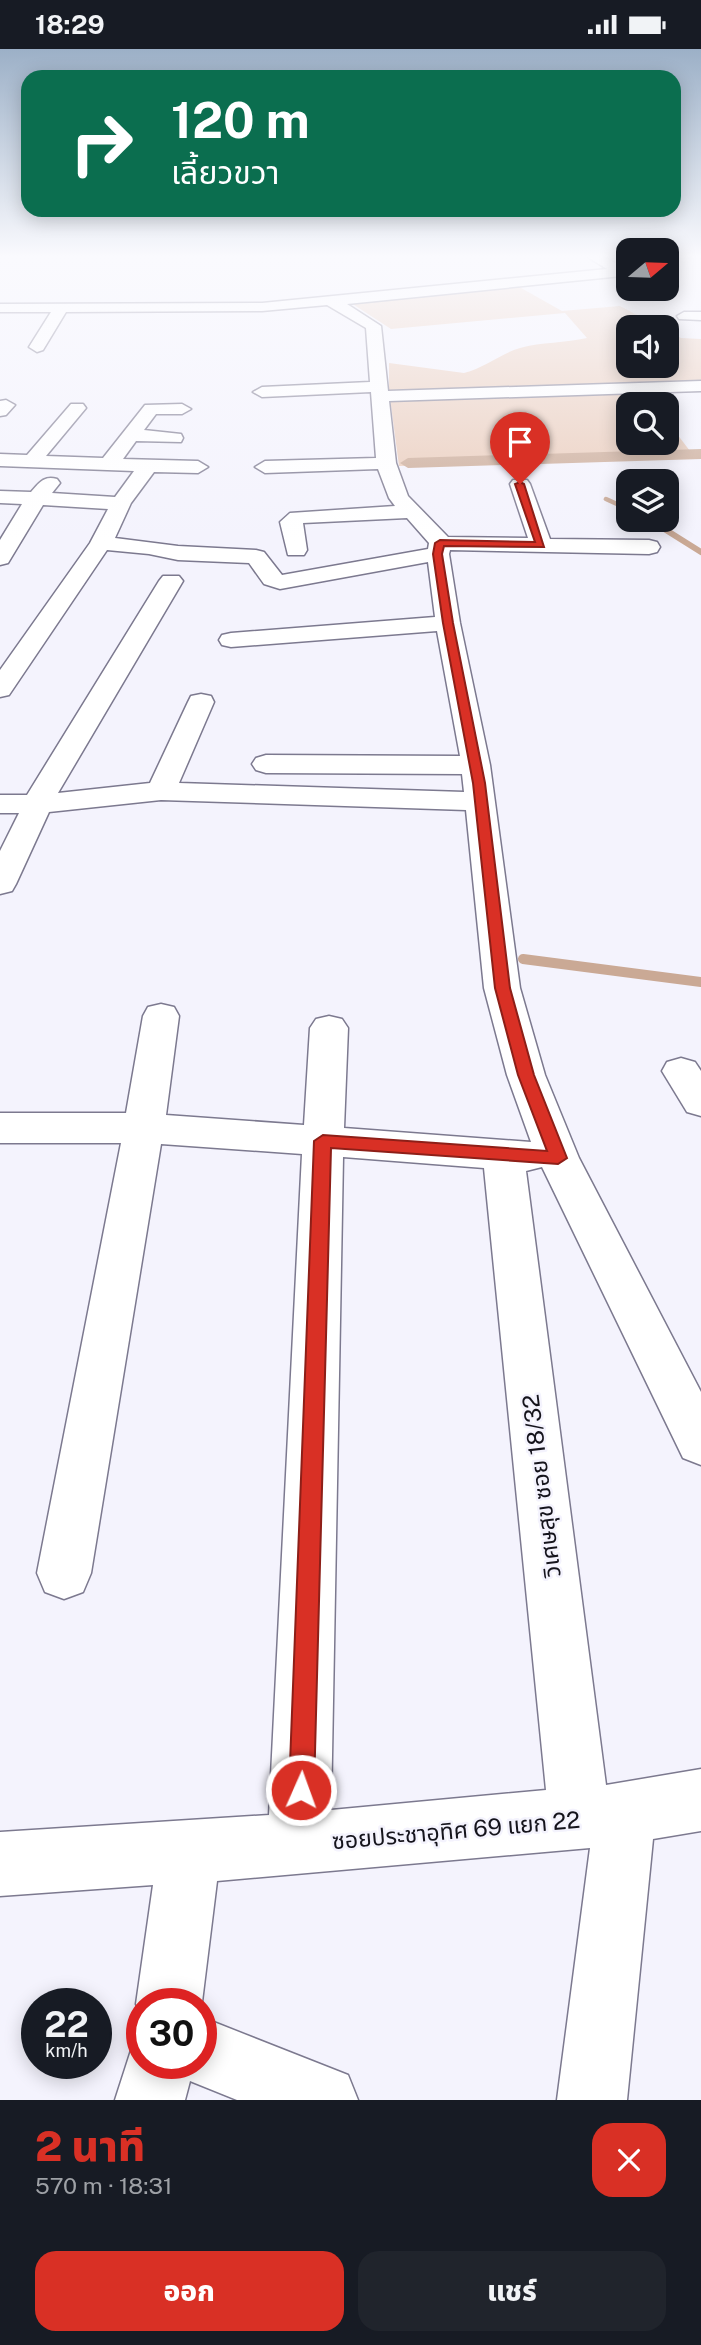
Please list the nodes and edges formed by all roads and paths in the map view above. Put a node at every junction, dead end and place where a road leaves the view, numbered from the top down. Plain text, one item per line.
1 (376, 352) edge
2 (701, 386) edge
3 (262, 392) dead end
4 (380, 395) junction
5 (305, 406) dead end
6 (77, 408) dead end
7 (182, 409) dead end
8 (132, 435) junction
9 (174, 438) dead end
10 (0, 460) edge
11 (32, 461) junction
12 (67, 462) junction
13 (386, 463) junction
14 (110, 464) junction
15 (148, 466) junction
16 (198, 467) dead end
17 (265, 467) dead end
18 (520, 484) dead end
19 (0, 497) edge
20 (36, 499) junction
21 (121, 503) junction
22 (413, 511) junction
23 (101, 543) junction
24 (541, 545) junction
25 (649, 547) dead end
26 (439, 549) junction
27 (296, 550) dead end
28 (0, 558) edge
29 (171, 581) dead end
30 (448, 623) junction
31 (231, 641) dead end
32 (0, 689) edge
33 (201, 702) dead end
34 (266, 764) dead end
35 (476, 765) junction
36 (161, 791) junction
37 (481, 802) junction
38 (0, 804) edge
39 (40, 804) junction
40 (0, 884) edge
41 (161, 1016) dead end
42 (330, 1028) dead end
43 (0, 1128) edge
44 (144, 1128) junction
45 (323, 1141) junction
46 (503, 1154) junction
47 (558, 1158) junction
48 (701, 1442) edge
49 (65, 1573) dead end
50 (701, 1801) edge
51 (602, 1816) junction
52 (299, 1844) junction
53 (189, 1854) junction
54 (0, 1864) edge
55 (172, 1988) edge
56 (217, 2057) edge
57 (156, 2079) edge
58 (150, 2100) edge
59 (323, 2100) edge
60 (592, 2100) edge

1 - 4 street
2 - 4 street
3 - 4 street
4 - 5 street
4 - 13 street
6 - 11 street
7 - 8 street
8 - 9 street
8 - 14 street
10 - 11 street
11 - 12 street
12 - 14 street
12 - 20 street
13 - 17 street
13 - 22 street
14 - 15 street
15 - 16 street
15 - 21 street
18 - 24 street
19 - 20 street
20 - 21 street
20 - 28 street
21 - 23 street
22 - 26 street
22 - 27 street
23 - 26 street
23 - 32 street
24 - 25 street
24 - 26 street
26 - 30 street
29 - 39 street
30 - 31 street
30 - 35 street
33 - 36 street
34 - 35 street
35 - 37 street
36 - 37 street
36 - 39 street
37 - 47 street
38 - 39 street
39 - 40 street
41 - 44 street
42 - 45 street
43 - 44 street
44 - 45 street
44 - 49 street
45 - 46 street
45 - 52 street
46 - 47 street
46 - 51 street, วิเศษสุข ซอย 18/32
47 - 48 street
50 - 51 street, ซอยประชาอุทิศ 69 แยก 22
51 - 52 street, ซอยประชาอุทิศ 69 แยก 22
51 - 60 street, วิเศษสุข ซอย 18/32
52 - 53 street, ซอยประชาอุทิศ 69 แยก 22
53 - 54 street, ซอยประชาอุทิศ 69 แยก 22
53 - 55 street
56 - 59 street
57 - 58 street

